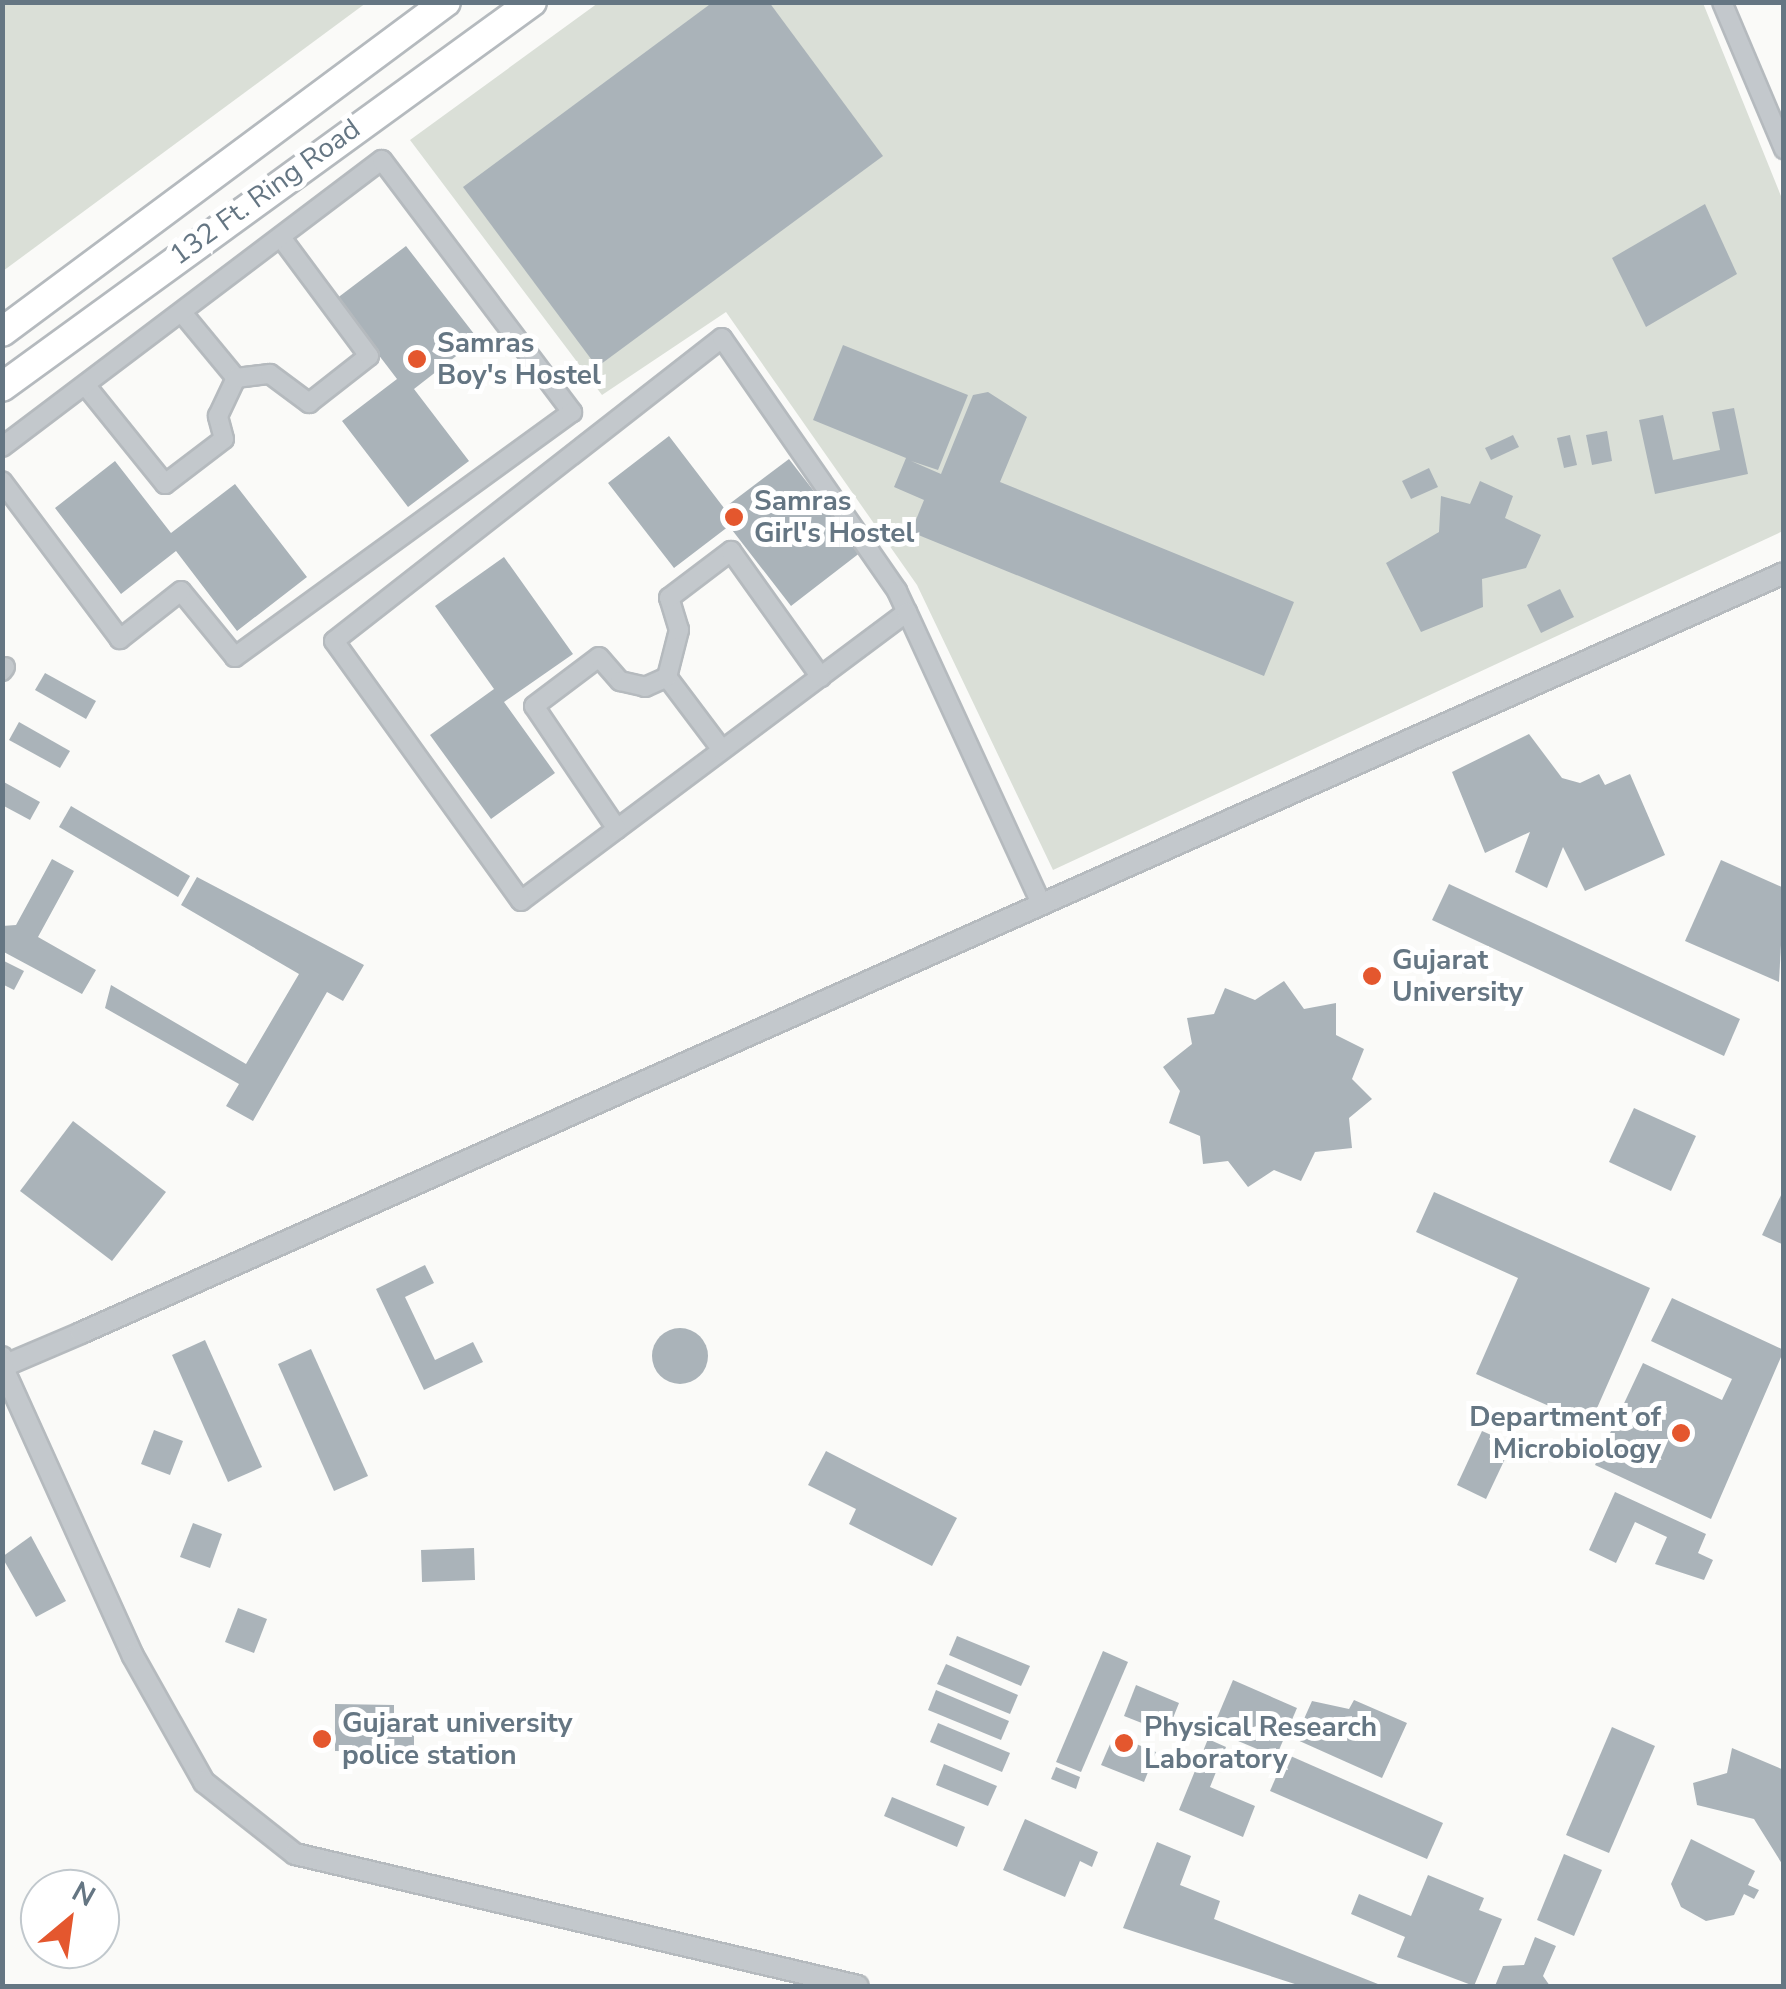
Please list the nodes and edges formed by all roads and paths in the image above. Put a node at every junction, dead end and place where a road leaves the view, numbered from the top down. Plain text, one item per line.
1 (446, 2) edge
2 (532, 2) edge
3 (1722, 2) edge
4 (1784, 150) edge
5 (284, 240) junction
6 (183, 314) junction
7 (2, 332) edge
8 (236, 378) junction
9 (86, 386) junction
10 (2, 387) edge
11 (2, 447) edge
12 (2, 481) edge
13 (1784, 573) edge
14 (907, 612) junction
15 (820, 676) junction
16 (667, 677) junction
17 (722, 750) junction
18 (617, 829) junction
19 (1041, 904) junction
20 (4, 1363) edge
21 (858, 1986) edge

1 - 7 main road, 132 Ft. Ring Road
2 - 10 main road, 132 Ft. Ring Road
3 - 4 street
5 - 6 street
5 - 8 street
5 - 12 street
6 - 8 street
6 - 9 street
8 - 9 street
9 - 11 street
13 - 19 street
14 - 15 street
14 - 18 street
14 - 19 street
15 - 16 street
15 - 17 street
16 - 17 street
16 - 18 street
17 - 18 street
19 - 20 street
20 - 21 street

